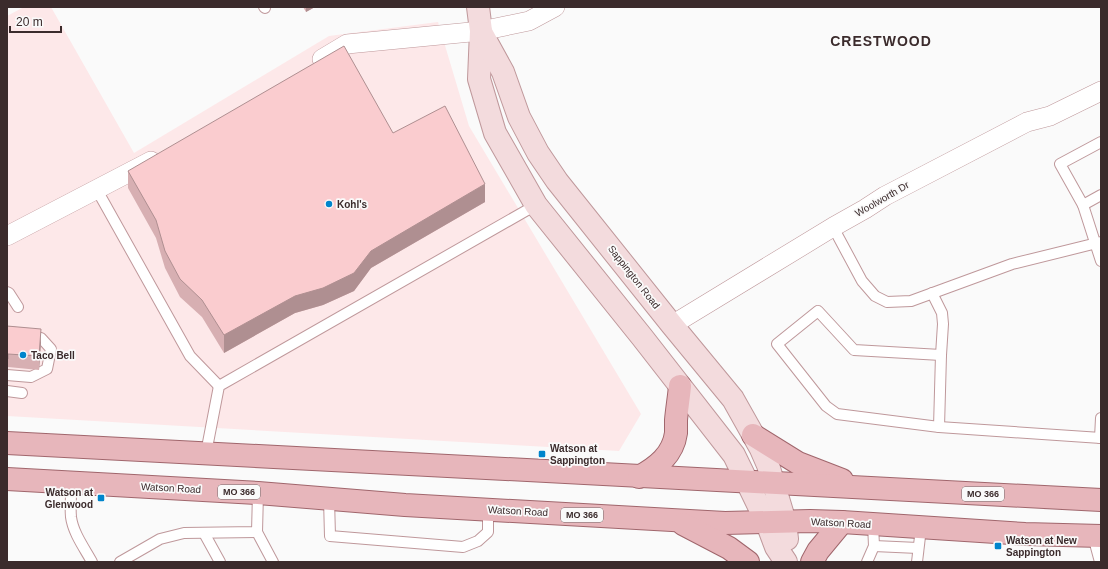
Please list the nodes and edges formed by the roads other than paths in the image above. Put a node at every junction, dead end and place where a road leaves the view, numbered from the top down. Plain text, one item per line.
1 (478, 7) edge
2 (555, 7) edge
3 (481, 31) junction
4 (307, 68) edge
5 (1101, 91) edge
6 (1101, 142) edge
7 (165, 153) edge
8 (97, 190) junction
9 (1101, 196) edge
10 (1083, 204) junction
11 (536, 205) junction
12 (833, 227) junction
13 (7, 236) edge
14 (1098, 242) edge
15 (1101, 261) edge
16 (7, 292) edge
17 (932, 293) junction
18 (18, 307) dead end
19 (669, 321) junction
20 (7, 332) edge
21 (642, 337) junction
22 (941, 355) junction
23 (7, 376) edge
24 (219, 386) junction
25 (680, 386) junction
26 (7, 392) edge
27 (22, 392) dead end
28 (1101, 418) edge
29 (939, 427) junction
30 (753, 435) junction
31 (1100, 438) edge
32 (7, 443) edge
33 (206, 453) junction
34 (639, 477) junction
35 (7, 479) edge
36 (746, 481) junction
37 (72, 483) junction
38 (774, 483) junction
39 (866, 488) junction
40 (258, 493) junction
41 (329, 499) junction
42 (1101, 500) edge
43 (488, 510) junction
44 (675, 520) junction
45 (776, 522) junction
46 (842, 522) junction
47 (873, 524) junction
48 (257, 532) junction
49 (204, 533) junction
50 (1097, 536) edge
51 (920, 538) junction
52 (874, 546) junction
53 (92, 562) edge
54 (120, 562) edge
55 (220, 562) edge
56 (273, 562) edge
57 (748, 562) edge
58 (786, 562) edge
59 (789, 562) edge
60 (812, 562) edge
61 (866, 562) edge
62 (917, 562) edge
63 (1100, 562) edge

1 - 3 main road, Sappington Road
2 - 3 street
3 - 4 street
3 - 11 main road, Sappington Road
3 - 19 main road, Sappington Road
5 - 12 street, Woolworth Dr
6 - 10 lane
7 - 8 street
8 - 13 street
8 - 24 lane
9 - 10 lane
10 - 14 lane
11 - 21 main road, Sappington Road
11 - 24 lane
12 - 17 lane
12 - 19 street, Woolworth Dr
14 - 15 lane
14 - 17 lane
16 - 18 lane
17 - 22 lane
19 - 21 main road
19 - 30 main road, Sappington Road
20 - 23 lane
21 - 25 main road, Sappington Road
22 - 29 lane
22 - 29 lane
24 - 33 lane
25 - 34 main road
25 - 36 main road, Sappington Road
26 - 27 lane
28 - 31 lane
29 - 31 lane
30 - 38 main road, Sappington Road
30 - 39 main road
32 - 33 main road, MO 366
33 - 34 main road, MO 366
34 - 36 main road, MO 366
35 - 37 main road, Watson Road / MO 366
36 - 38 main road, MO 366
36 - 45 main road, Sappington Road
37 - 40 main road, Watson Road / MO 366
37 - 53 lane
38 - 39 main road, MO 366
38 - 45 main road, Sappington Road
39 - 42 main road, MO 366
40 - 41 main road, Watson Road / MO 366
40 - 48 lane
41 - 43 main road, Watson Road / MO 366
41 - 43 lane
43 - 44 main road, Watson Road / MO 366
44 - 45 main road, Watson Road / MO 366
44 - 57 main road
45 - 46 main road, Watson Road / MO 366
45 - 58 main road
45 - 59 main road
46 - 47 main road, Watson Road / MO 366
46 - 60 main road
47 - 51 main road, Watson Road / MO 366
47 - 52 lane
48 - 49 lane
48 - 56 lane
49 - 54 lane
49 - 55 lane
50 - 51 main road, Watson Road / MO 366
50 - 63 lane
51 - 52 lane
51 - 62 lane
52 - 61 lane

